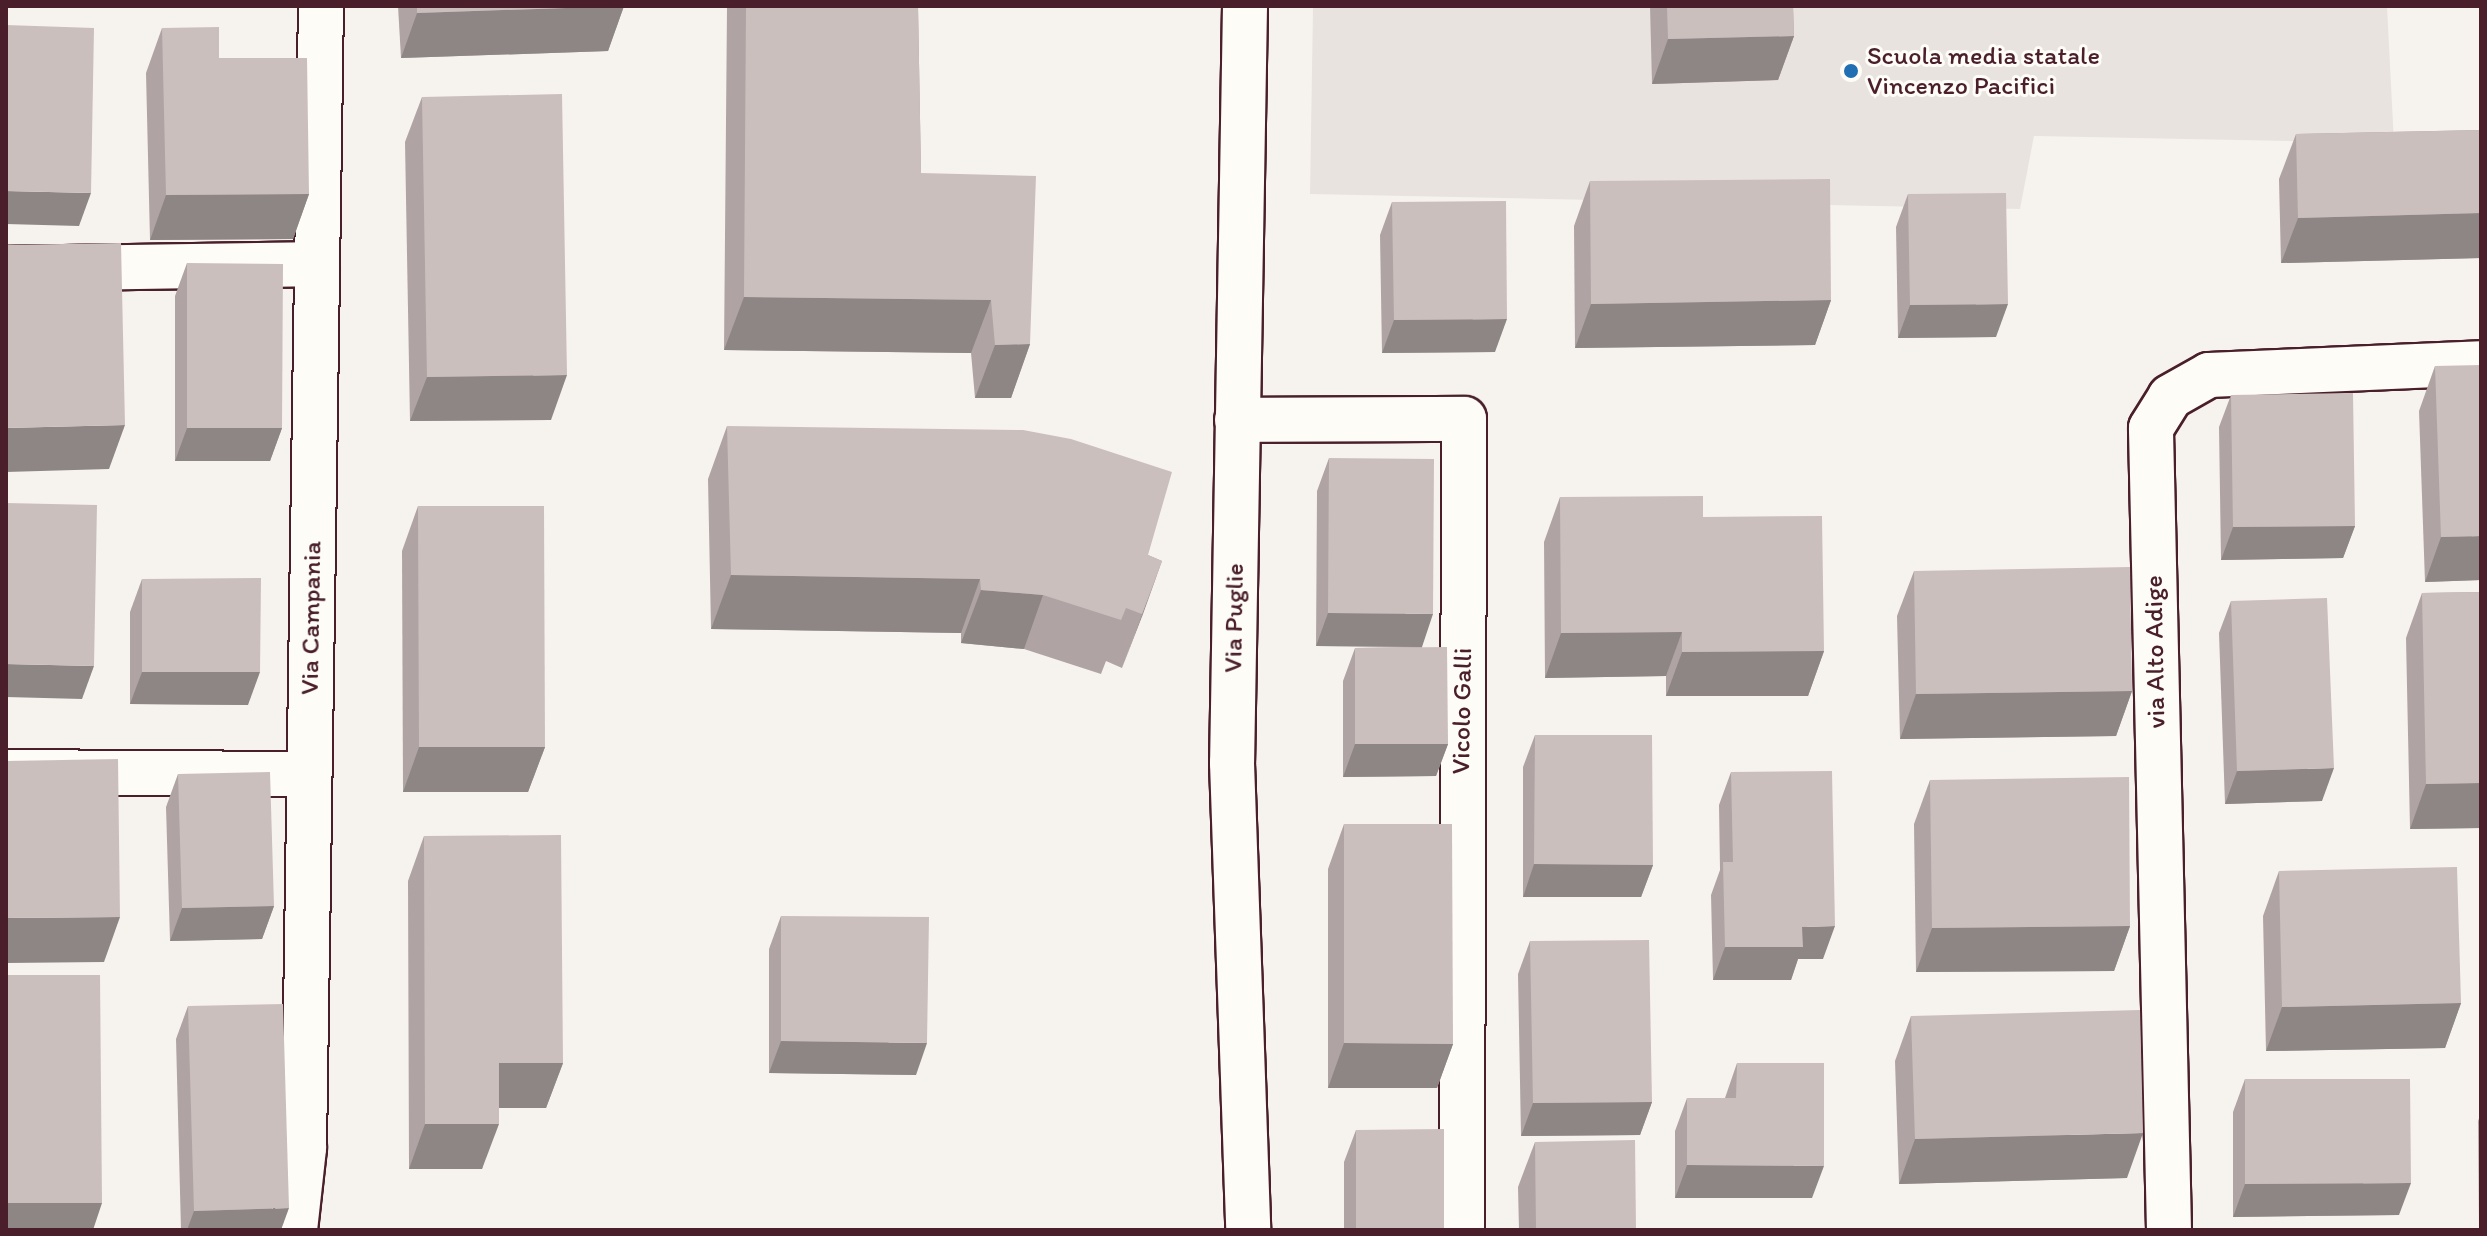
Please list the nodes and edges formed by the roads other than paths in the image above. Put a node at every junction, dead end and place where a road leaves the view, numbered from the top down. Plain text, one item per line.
1 (321, 6) edge
2 (1245, 6) edge
3 (317, 264) junction
4 (6, 269) edge
5 (2481, 363) edge
6 (1237, 420) junction
7 (6, 772) edge
8 (309, 774) junction
9 (295, 1230) edge
10 (1248, 1230) edge
11 (1462, 1230) edge
12 (2169, 1230) edge

1 - 3 street, Via Campania
2 - 6 street, Via Puglie
3 - 4 street
3 - 8 street, Via Campania
5 - 12 street, via Alto Adige
6 - 10 street, Via Puglie
6 - 11 street, Vicolo Galli
7 - 8 street
8 - 9 street, Via Campania

